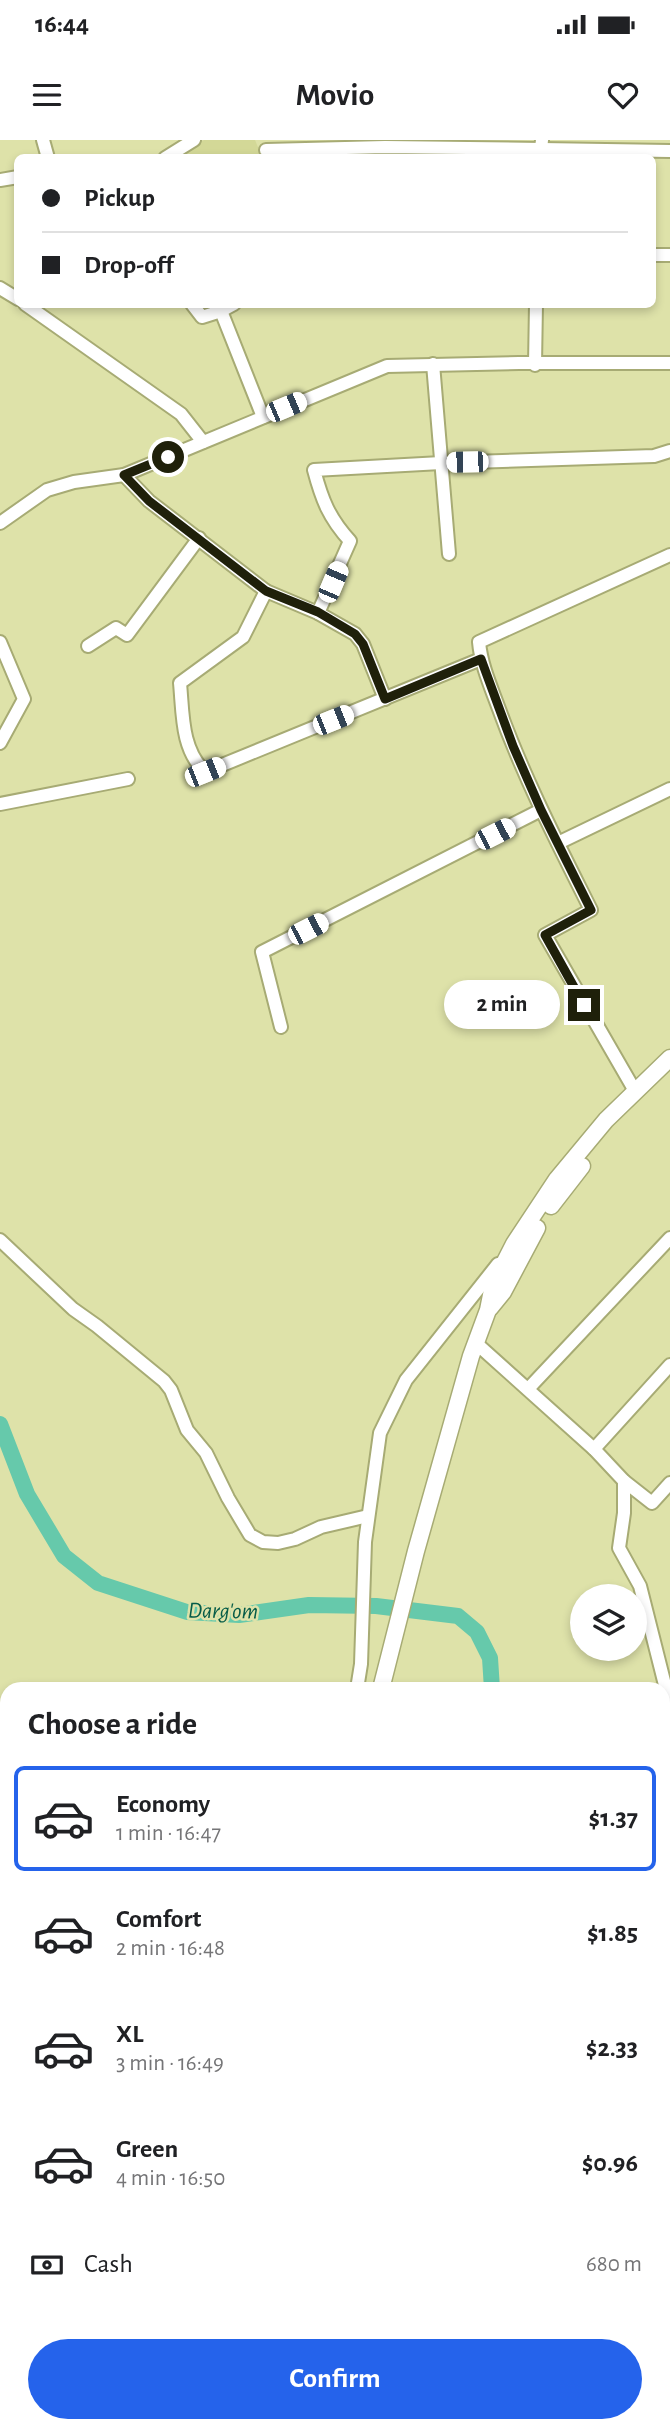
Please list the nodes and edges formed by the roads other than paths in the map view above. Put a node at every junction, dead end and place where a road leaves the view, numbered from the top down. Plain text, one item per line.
1 (194, 140) edge
2 (265, 149) edge
3 (541, 149) edge
4 (670, 150) edge
5 (171, 154) edge
6 (31, 308) edge
7 (195, 308) edge
8 (227, 308) edge
9 (536, 308) edge
10 (221, 311) junction
11 (670, 363) edge
12 (433, 364) junction
13 (535, 365) junction
14 (263, 417) junction
15 (203, 442) junction
16 (670, 451) edge
17 (440, 463) junction
18 (124, 475) junction
19 (0, 523) edge
20 (199, 538) junction
21 (449, 554) dead end
22 (670, 555) edge
23 (266, 591) junction
24 (318, 612) junction
25 (0, 642) edge
26 (88, 646) dead end
27 (481, 659) junction
28 (385, 699) junction
29 (0, 743) edge
30 (128, 779) dead end
31 (670, 789) edge
32 (0, 804) edge
33 (541, 810) junction
34 (558, 843) junction
35 (281, 1027) dead end
36 (670, 1058) edge
37 (670, 1068) edge
38 (635, 1091) junction
39 (670, 1238) edge
40 (0, 1240) edge
41 (514, 1244) junction
42 (488, 1310) junction
43 (477, 1344) junction
44 (670, 1365) edge
45 (527, 1389) junction
46 (594, 1449) junction
47 (624, 1480) junction
48 (670, 1483) edge
49 (368, 1516) junction
50 (357, 1682) edge
51 (383, 1682) edge
52 (664, 1682) edge

1 - 5 street
2 - 3 street
3 - 4 street
6 - 15 street
7 - 10 street
8 - 10 street
9 - 13 street
10 - 14 street
11 - 13 street
12 - 13 street
12 - 14 street
12 - 17 street
14 - 15 street
15 - 18 street
16 - 17 street
17 - 21 street
17 - 24 street
18 - 19 street
18 - 20 street
20 - 23 street
20 - 26 street
22 - 27 street
23 - 24 street
23 - 28 street
24 - 28 street
25 - 29 street
27 - 28 street
27 - 33 street
30 - 32 street
31 - 34 street
33 - 34 street
33 - 35 street
34 - 38 street
36 - 38 main road
37 - 42 main road
38 - 41 main road
39 - 45 street
40 - 49 street
41 - 42 main road
41 - 49 street
42 - 43 main road
43 - 45 street
43 - 51 main road
44 - 46 street
45 - 46 street
46 - 47 street
47 - 48 street
47 - 52 street
49 - 50 street

